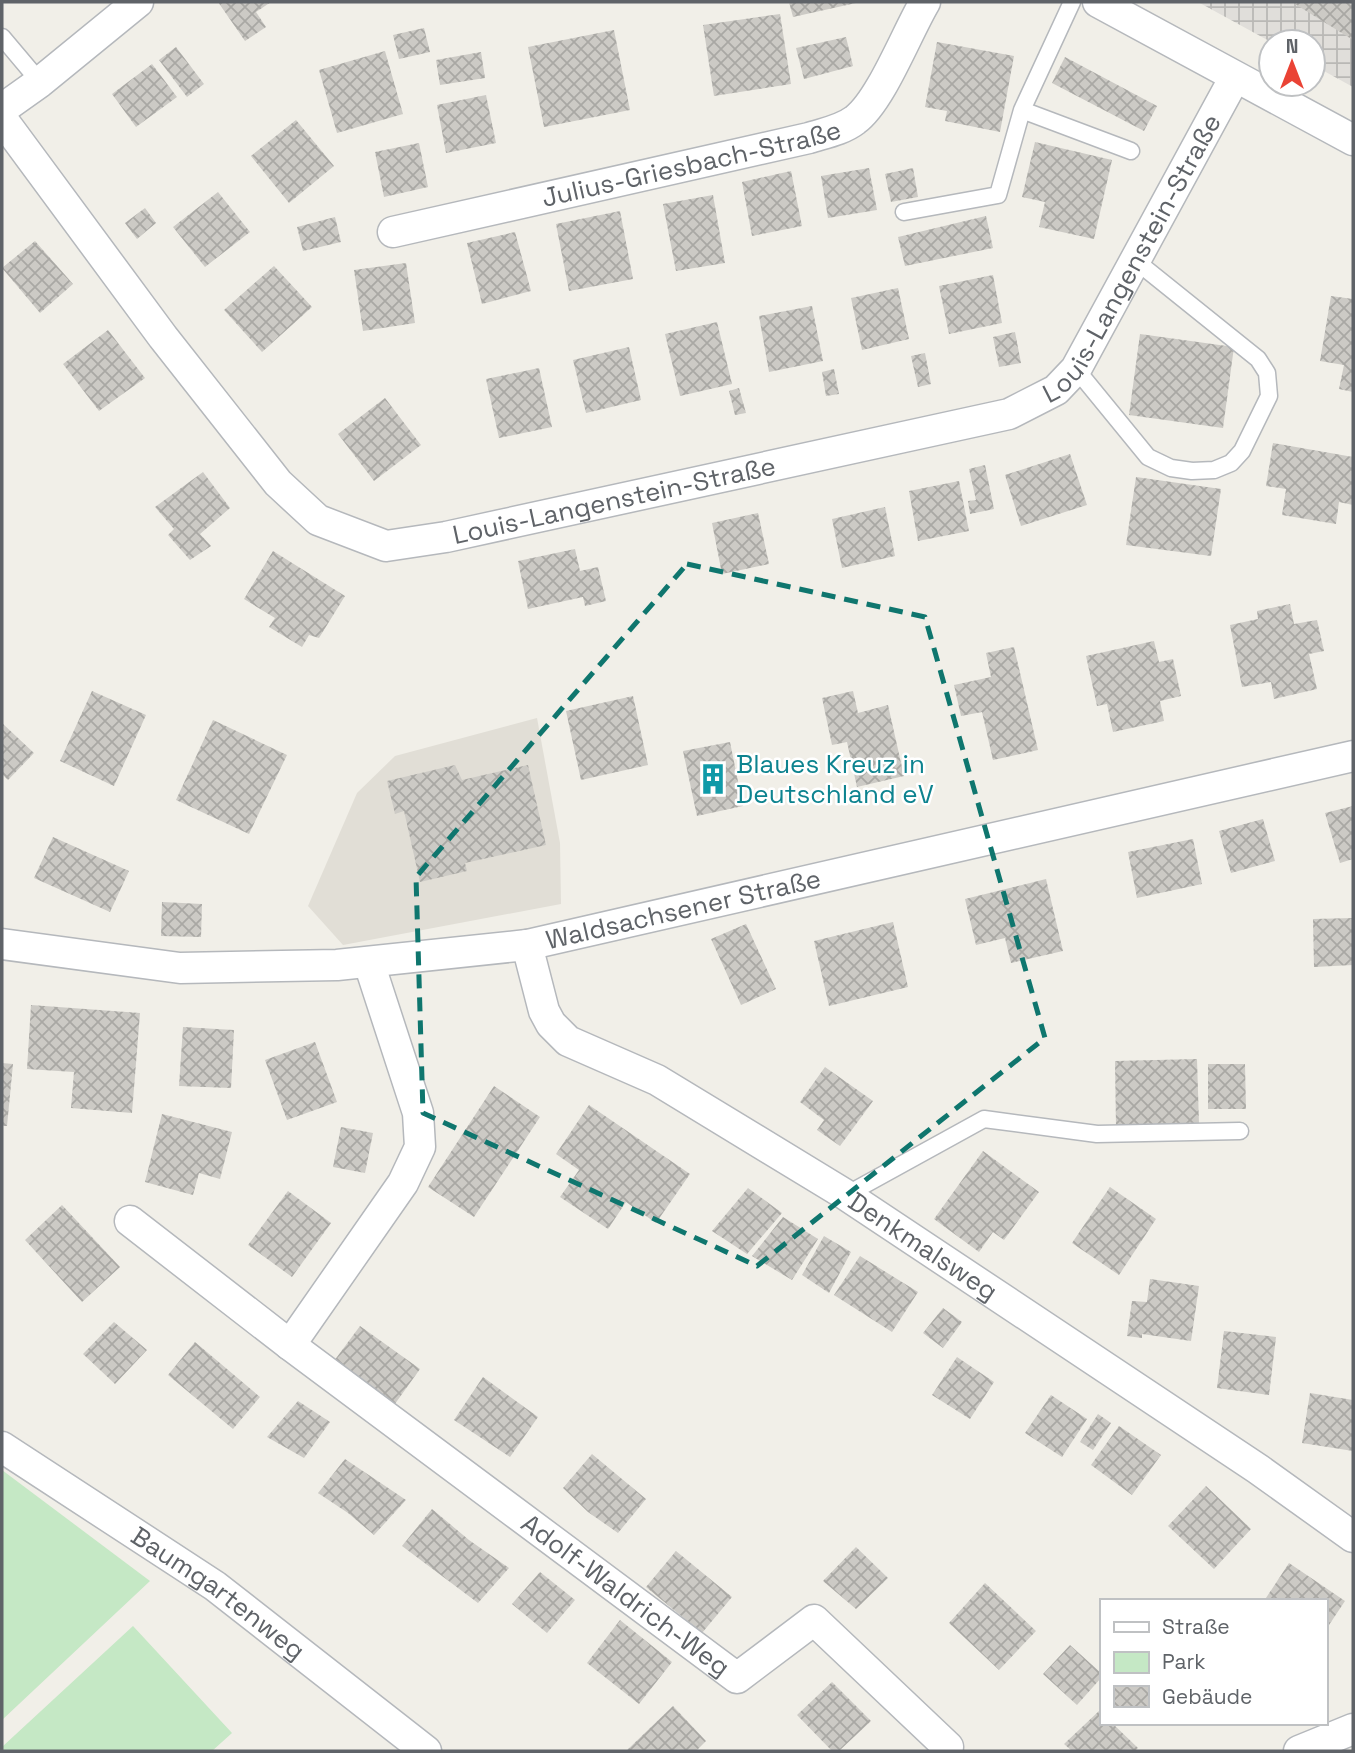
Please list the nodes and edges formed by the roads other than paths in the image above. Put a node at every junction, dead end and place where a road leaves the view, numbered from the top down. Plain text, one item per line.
1 (138, 2) edge
2 (925, 2) edge
3 (1072, 2) edge
4 (1098, 2) edge
5 (2, 37) edge
6 (1235, 77) junction
7 (40, 82) junction
8 (2, 109) edge
9 (1023, 110) junction
10 (2, 120) edge
11 (1353, 140) edge
12 (1131, 151) dead end
13 (904, 212) dead end
14 (393, 232) dead end
15 (1136, 261) junction
16 (1076, 369) junction
17 (1353, 756) edge
18 (2, 944) edge
19 (527, 945) junction
20 (369, 962) junction
21 (1240, 1130) dead end
22 (846, 1195) junction
23 (130, 1221) dead end
24 (290, 1345) junction
25 (2, 1447) edge
26 (1353, 1537) edge
27 (1353, 1729) edge
28 (948, 1747) dead end
29 (426, 1751) edge
30 (1299, 1751) edge

1 - 7 street
2 - 14 street, Julius-Griesbach-Straße
3 - 9 lane
4 - 6 street
5 - 7 lane
6 - 11 street
6 - 15 street, Louis-Langenstein-Straße
7 - 8 street
9 - 12 lane
9 - 13 lane
10 - 16 street, Louis-Langenstein-Straße
15 - 16 street, Louis-Langenstein-Straße
15 - 16 lane
17 - 19 street, Waldsachsener Straße
18 - 20 street, Waldsachsener Straße
19 - 20 street, Waldsachsener Straße
19 - 22 street, Denkmalsweg
20 - 24 street
21 - 22 lane
22 - 26 street, Denkmalsweg
23 - 24 street, Adolf-Waldrich-Weg
24 - 28 street, Adolf-Waldrich-Weg
25 - 29 street, Baumgartenweg
27 - 30 street

